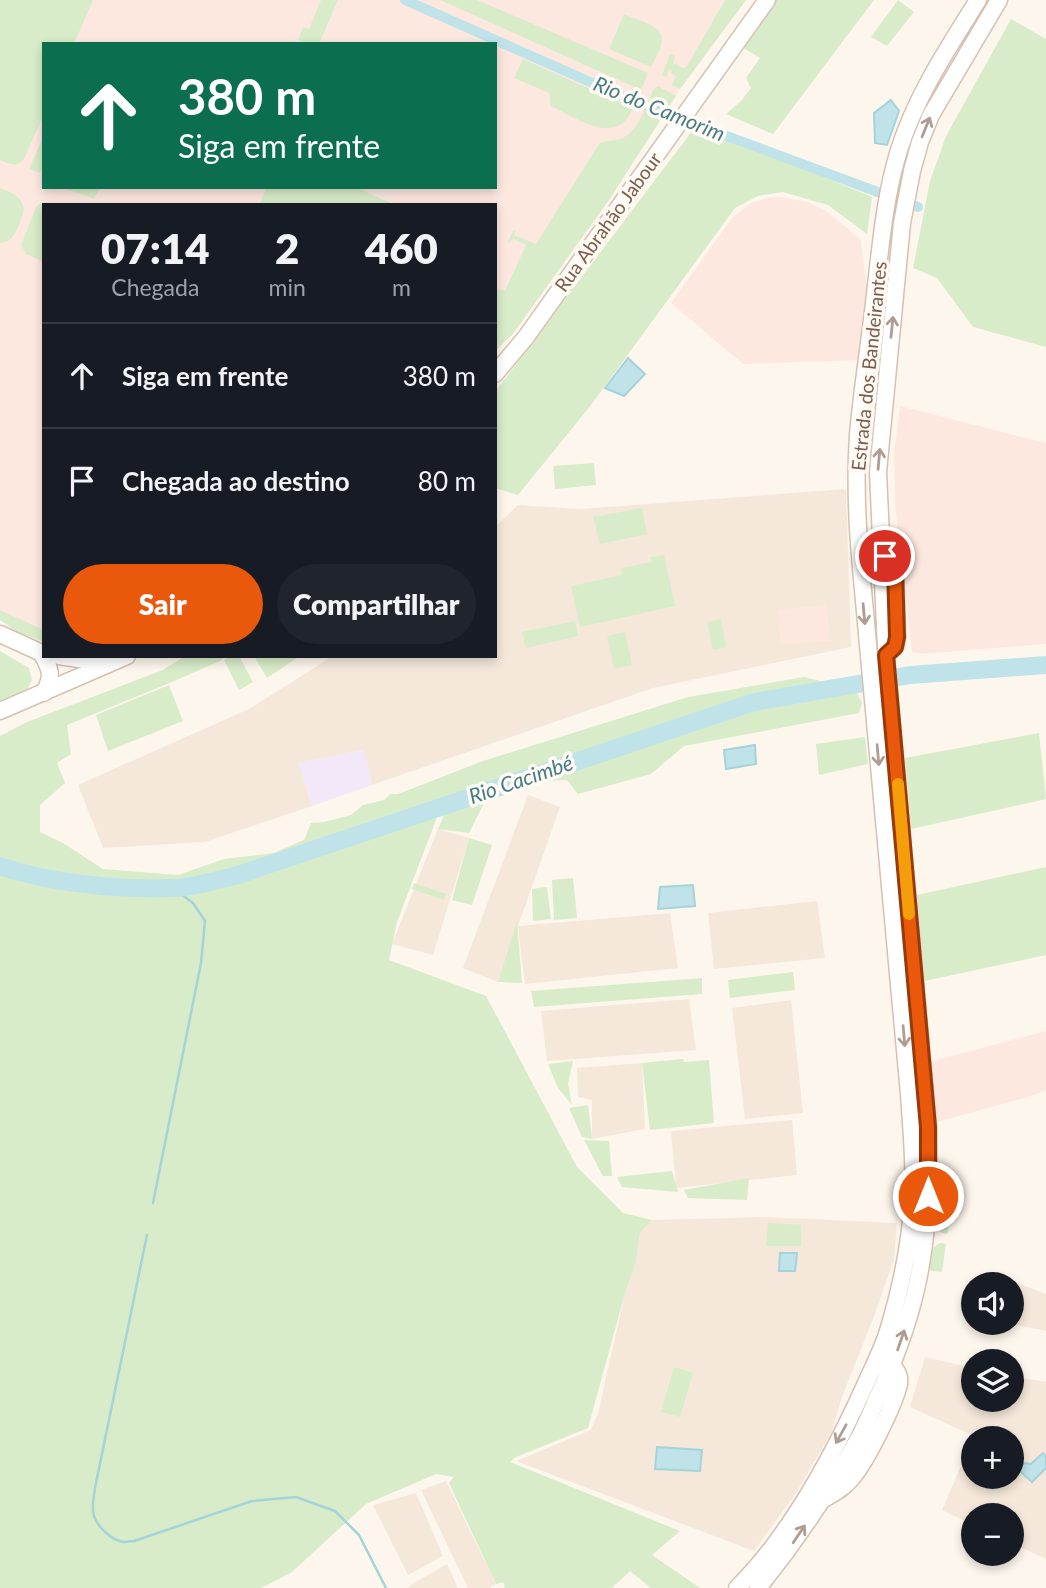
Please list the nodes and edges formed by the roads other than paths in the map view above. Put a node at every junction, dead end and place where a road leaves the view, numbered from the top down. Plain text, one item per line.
1 (767, 0) edge
2 (978, 0) edge
3 (999, 0) edge
4 (497, 372) edge
5 (857, 482) junction
6 (857, 510) junction
7 (884, 541) junction
8 (860, 568) junction
9 (0, 634) edge
10 (42, 654) edge
11 (45, 658) edge
12 (72, 658) edge
13 (91, 658) edge
14 (123, 658) edge
15 (881, 674) junction
16 (44, 693) junction
17 (0, 711) edge
18 (893, 1311) junction
19 (910, 1314) junction
20 (891, 1367) junction
21 (871, 1372) junction
22 (737, 1588) edge
23 (758, 1588) edge

1 - 4 main road, Rua Abrahão Jabour
2 - 5 main road, Estrada dos Bandeirantes
7 -> 3 main road, Estrada dos Bandeirantes
5 - 6 main road, Estrada dos Bandeirantes
5 - 7 main road
6 - 7 main road
6 - 8 main road, Estrada dos Bandeirantes
7 - 8 main road
7 - 15 main road
8 -> 15 main road, Estrada dos Bandeirantes
9 - 10 main road
11 - 16 main road
12 - 13 main road
14 - 16 main road
15 -> 18 main road, Estrada dos Bandeirantes
15 - 19 main road, Estrada dos Bandeirantes
16 - 17 main road
18 - 19 main road
18 - 21 main road, Estrada dos Bandeirantes
20 -> 19 main road, Estrada dos Bandeirantes
20 - 21 main road
23 -> 20 main road
21 -> 22 main road, Estrada dos Bandeirantes

